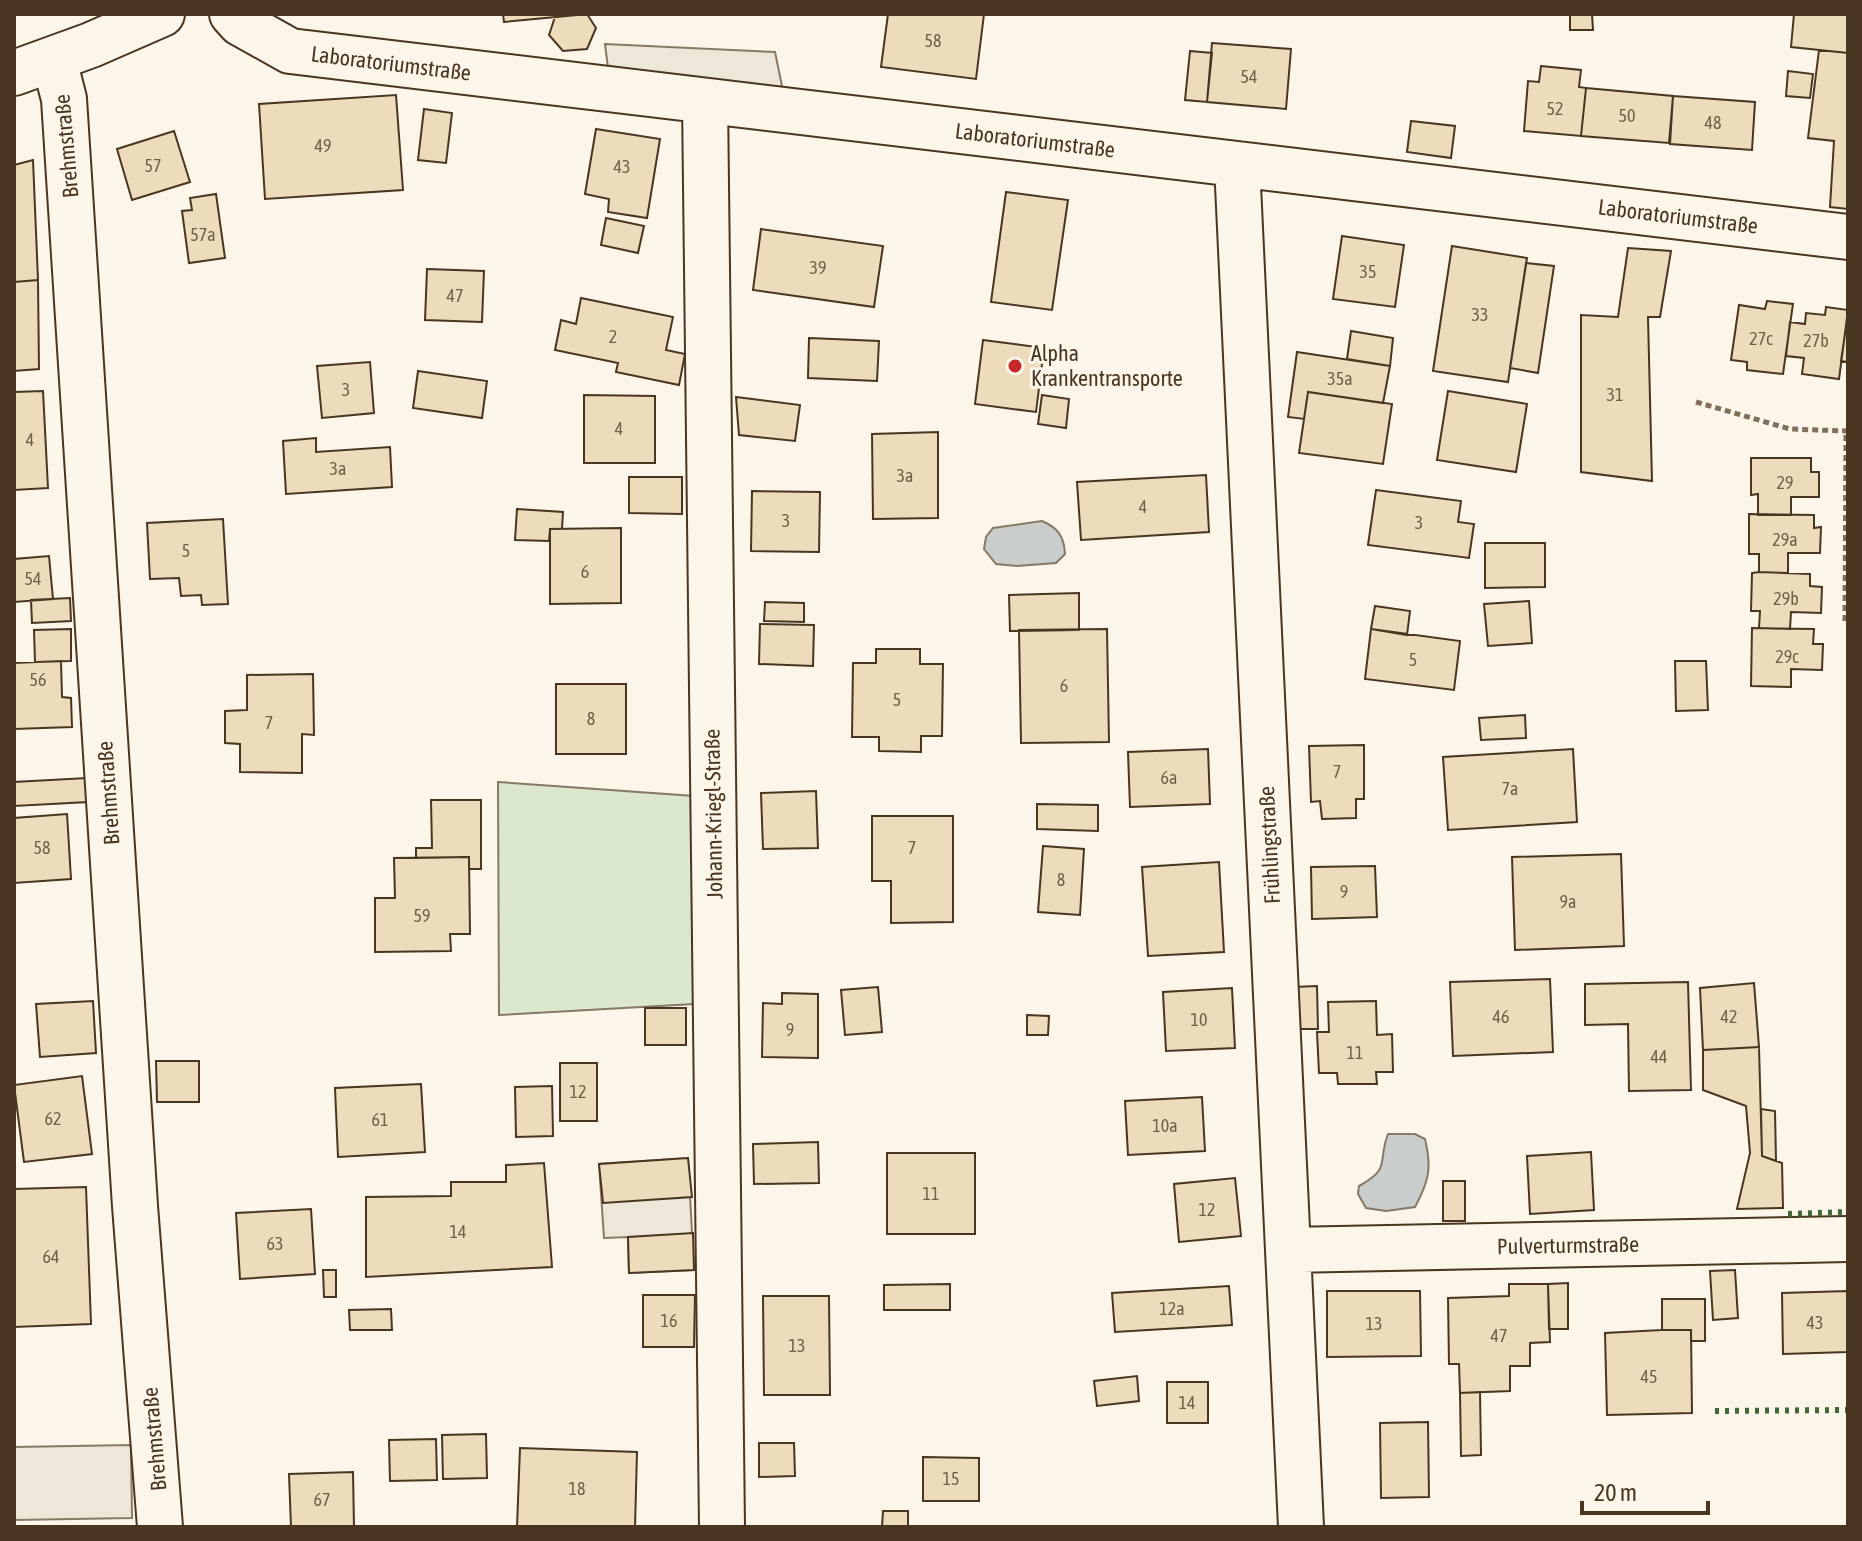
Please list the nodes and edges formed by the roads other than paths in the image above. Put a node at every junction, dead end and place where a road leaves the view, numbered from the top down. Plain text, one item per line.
1 (232, 14) edge
2 (157, 15) edge
3 (34, 66) edge
4 (705, 101) junction
5 (1237, 164) junction
6 (1848, 237) edge
7 (1848, 1239) edge
8 (1288, 1250) junction
9 (160, 1527) edge
10 (722, 1527) edge
11 (1301, 1527) edge

1 - 4 street, Laboratoriumstraße
2 - 3 street
3 - 9 street, Brehmstraße
4 - 5 street, Laboratoriumstraße
4 - 10 street, Johann-Kriegl-Straße
5 - 6 street, Laboratoriumstraße
5 - 8 street, Frühlingstraße
7 - 8 street, Pulverturmstraße
8 - 11 street, Frühlingstraße

